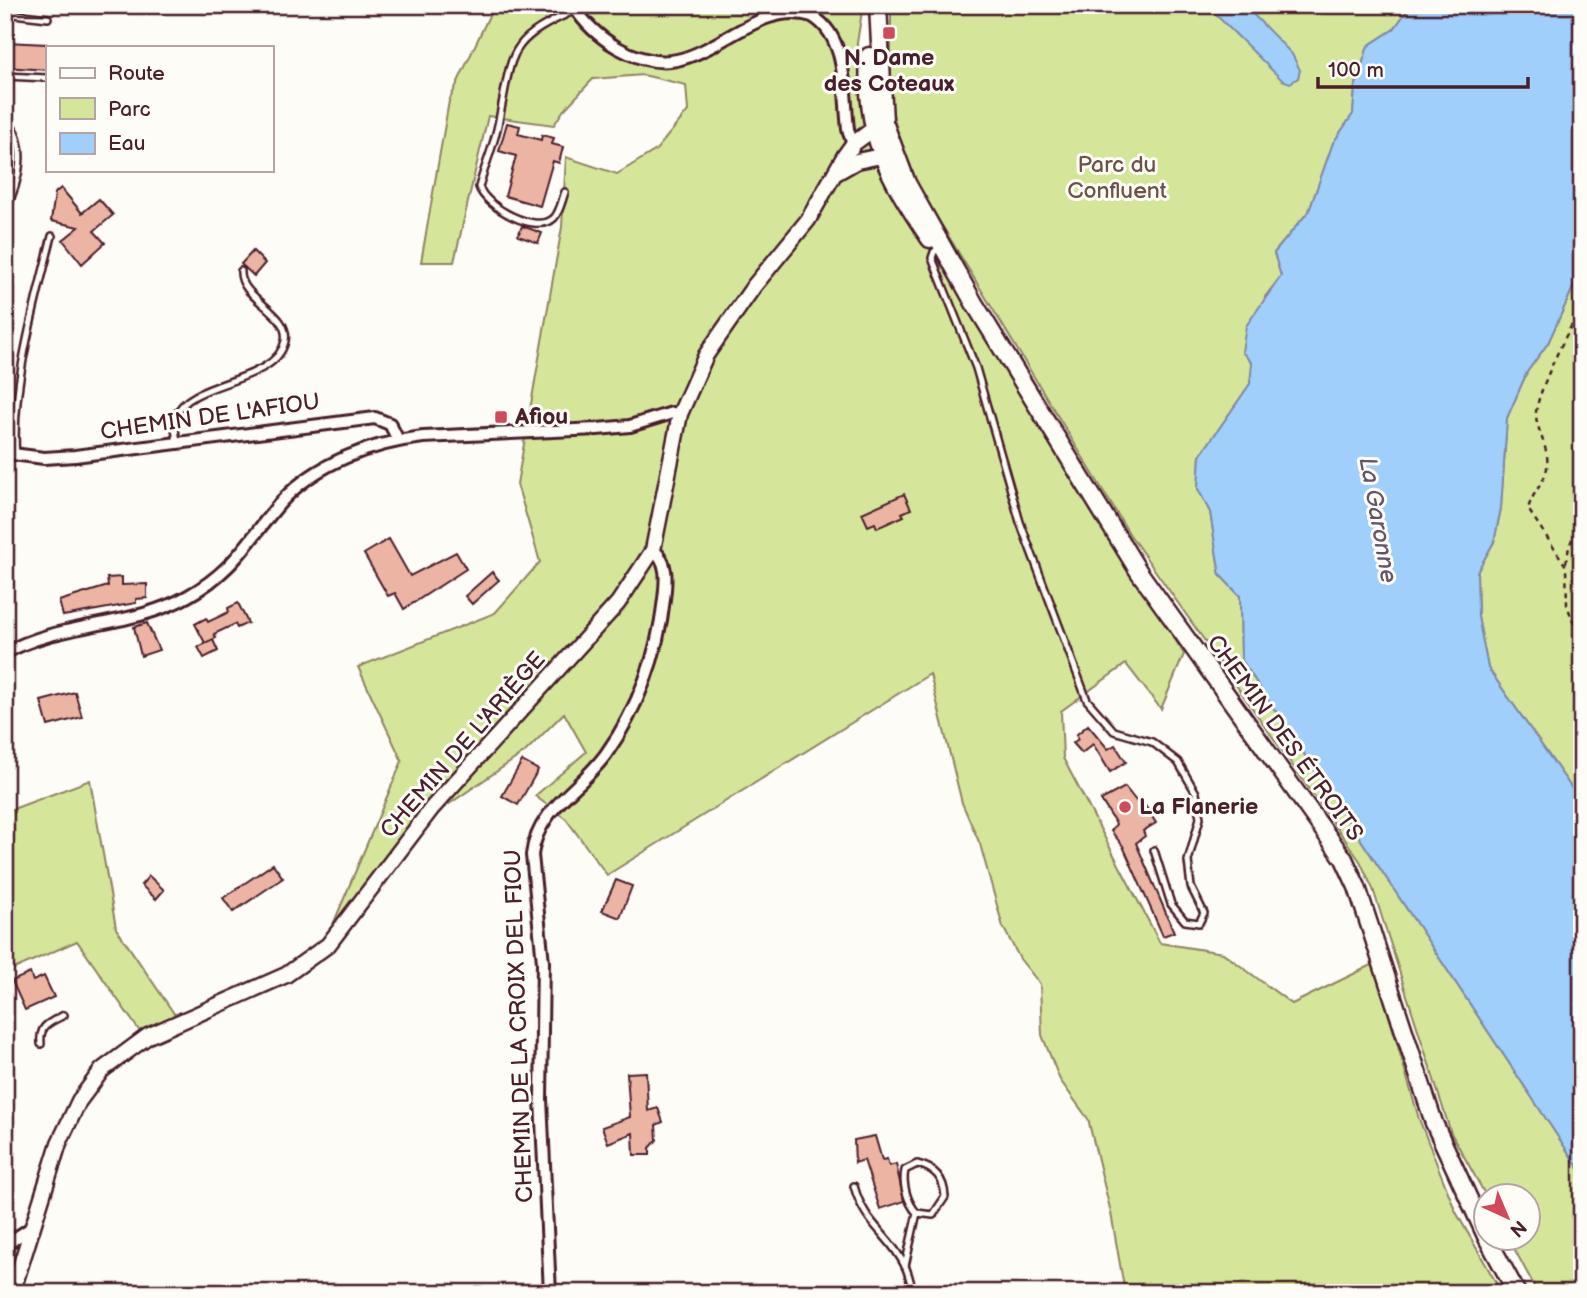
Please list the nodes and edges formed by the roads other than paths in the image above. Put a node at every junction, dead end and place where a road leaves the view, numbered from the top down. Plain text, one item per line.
1 (876, 5) edge
2 (574, 7) edge
3 (5, 13) edge
4 (48, 18) dead end
5 (5, 76) edge
6 (46, 78) edge
7 (5, 118) edge
8 (872, 130) junction
9 (888, 141) junction
10 (853, 144) junction
11 (881, 156) junction
12 (857, 161) junction
13 (836, 173) junction
14 (565, 192) dead end
15 (5, 211) edge
16 (52, 236) dead end
17 (940, 248) junction
18 (241, 271) dead end
19 (680, 414) junction
20 (398, 440) junction
21 (177, 442) junction
22 (9, 455) edge
23 (653, 550) junction
24 (5, 653) edge
25 (1154, 850) dead end
26 (64, 1015) dead end
27 (41, 1044) dead end
28 (854, 1186) dead end
29 (1472, 1207) edge
30 (916, 1213) junction
31 (31, 1228) junction
32 (5, 1245) edge
33 (1494, 1252) edge
34 (905, 1266) junction
35 (12, 1293) edge
36 (550, 1293) edge
37 (914, 1293) edge
38 (1517, 1293) edge

1 - 8 main road, CHEMIN DES ÉTROITS
1 - 9 main road, CHEMIN DES ÉTROITS
2 - 10 street
2 - 14 lane
3 - 4 lane
5 - 6 lane
7 - 15 lane
8 - 9 street
8 - 10 street, CHEMIN DE L'ARIÈGE
8 - 11 main road, CHEMIN DES ÉTROITS
9 - 11 street
9 - 17 main road, CHEMIN DES ÉTROITS
10 - 12 street
10 - 13 street, CHEMIN DE L'ARIÈGE
11 - 12 street, CHEMIN DE L'ARIÈGE
11 - 17 main road, CHEMIN DES ÉTROITS
12 - 13 street, CHEMIN DE L'ARIÈGE
13 - 19 street, CHEMIN DE L'ARIÈGE
16 - 22 lane
17 - 25 lane
17 - 29 main road, CHEMIN DES ÉTROITS
18 - 21 lane
19 - 20 street
19 - 23 street, CHEMIN DE L'ARIÈGE
20 - 21 street, CHEMIN DE L'AFIOU
20 - 24 street
21 - 22 street, CHEMIN DE L'AFIOU
23 - 31 street, CHEMIN DE L'ARIÈGE
23 - 36 street, CHEMIN DE LA CROIX DEL FIOU
26 - 27 lane
28 - 34 lane
30 - 30 lane
30 - 34 lane
31 - 32 street
31 - 35 street, CHEMIN DE L'ARIÈGE
33 - 38 main road, CHEMIN DES ÉTROITS
34 - 37 lane

